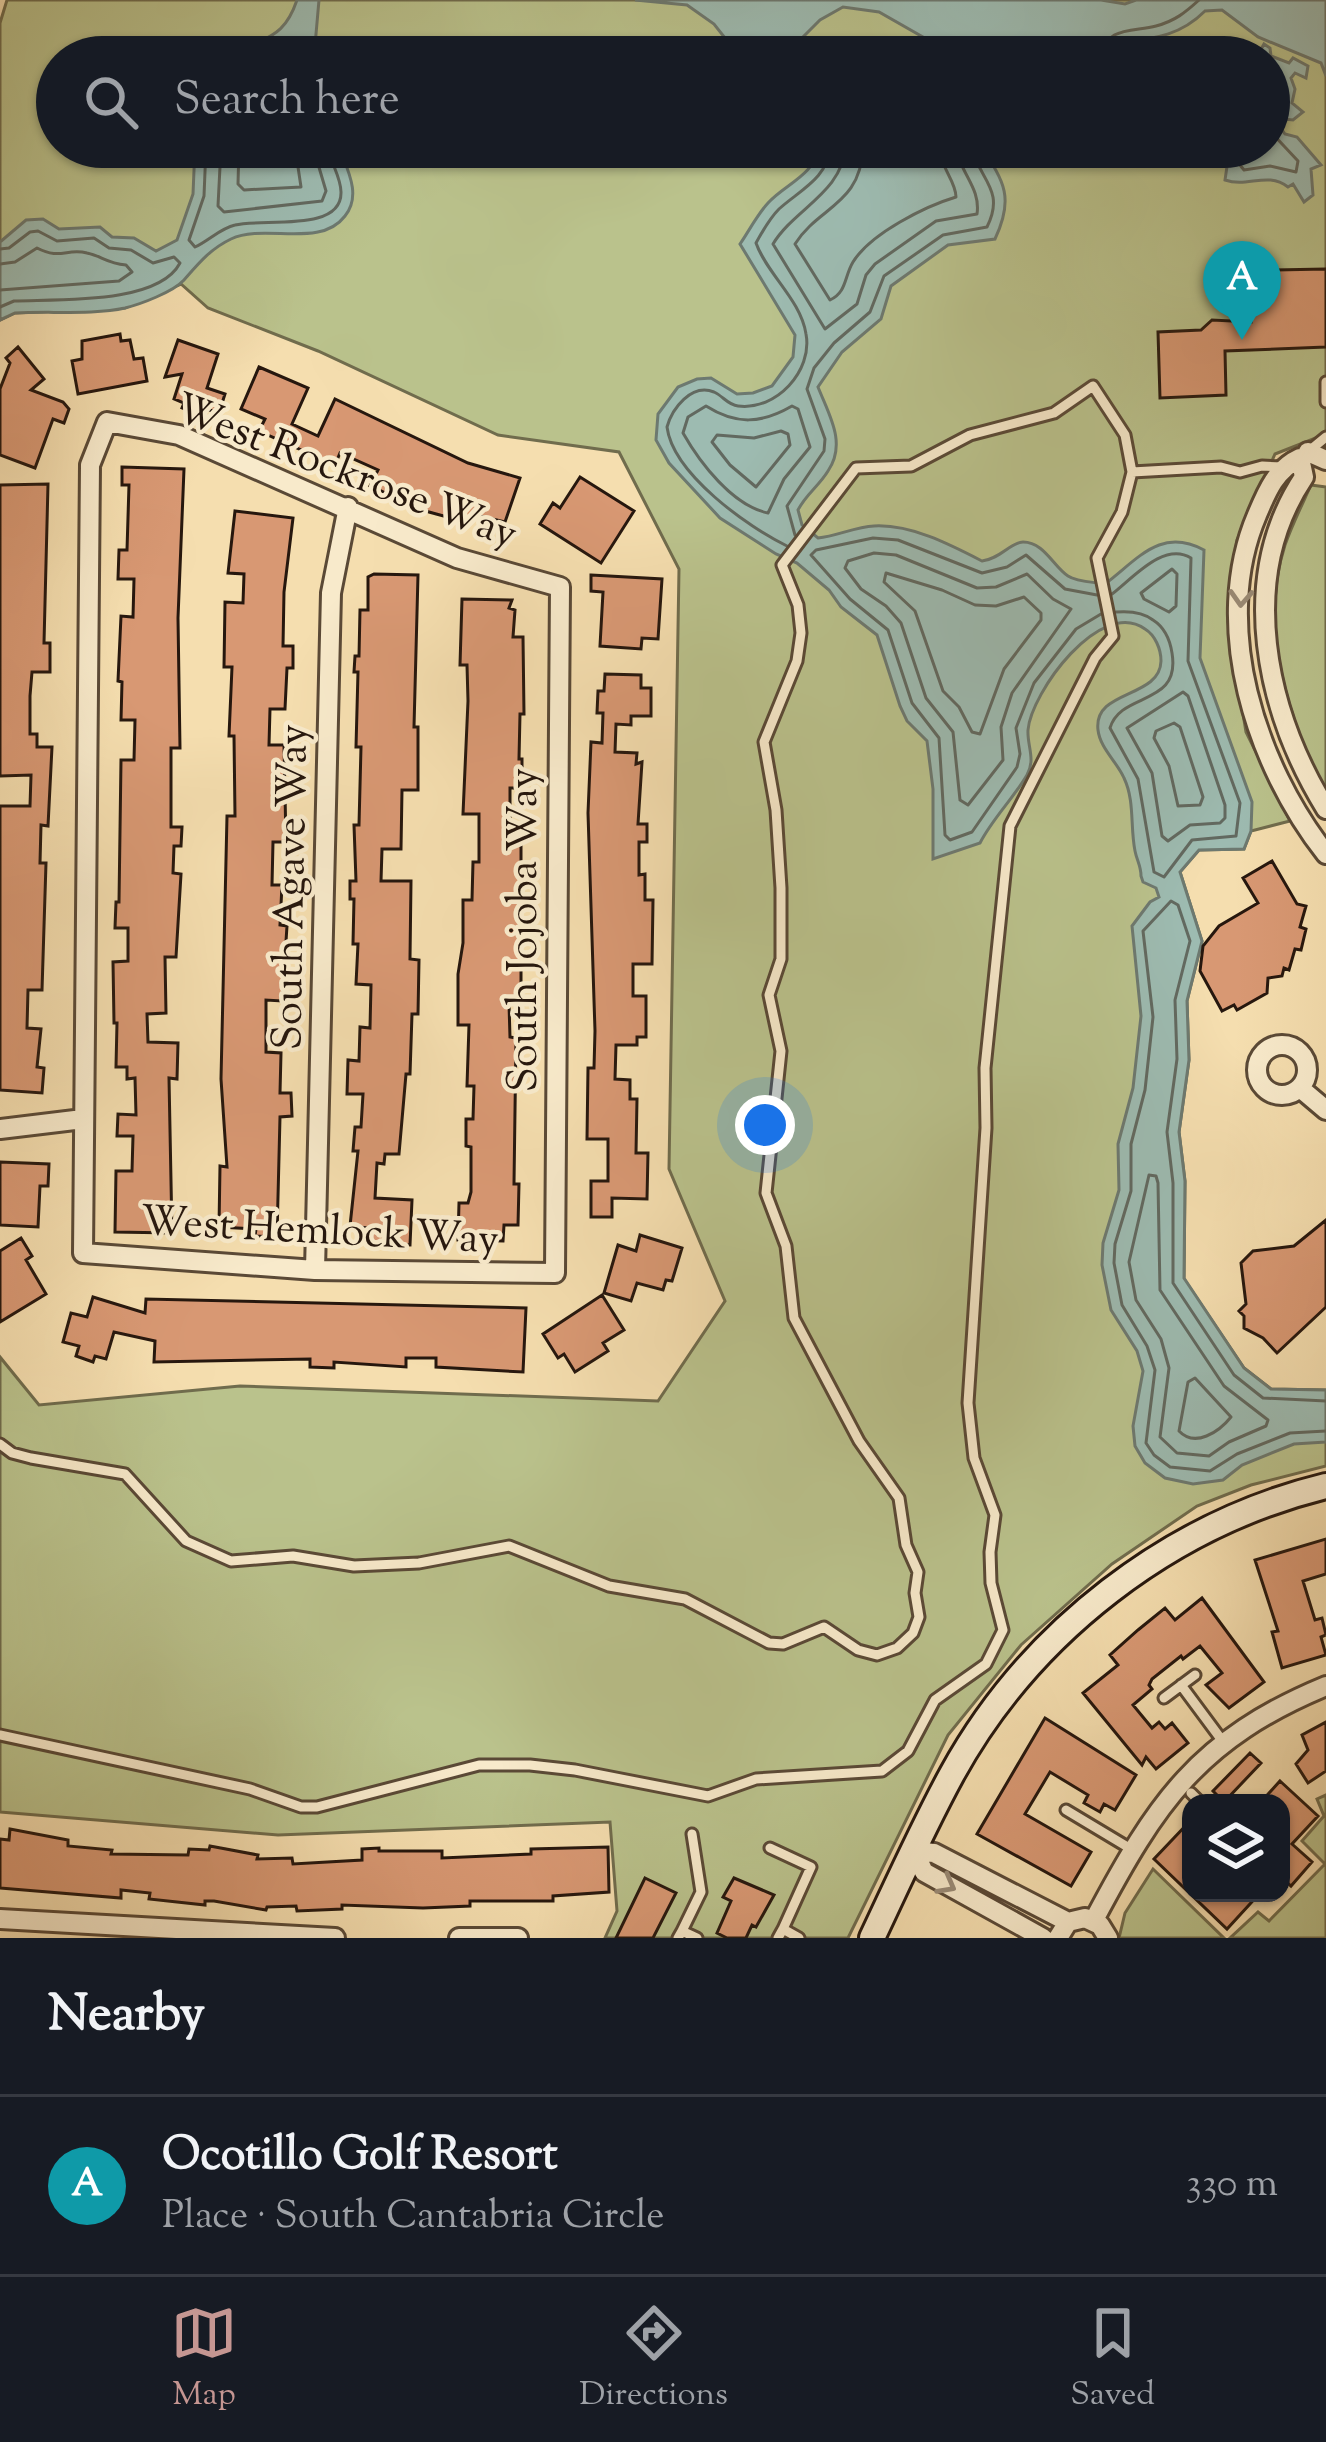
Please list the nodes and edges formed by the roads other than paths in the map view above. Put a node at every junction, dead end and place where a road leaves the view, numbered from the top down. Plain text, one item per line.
1 (1326, 382) edge
2 (1326, 403) edge
3 (1326, 437) edge
4 (1304, 459) edge
5 (1132, 472) junction
6 (348, 507) junction
7 (1255, 519) junction
8 (1278, 529) junction
9 (560, 587) joint
10 (1326, 809) edge
11 (1326, 854) edge
12 (1300, 1088) dead end
13 (1326, 1110) edge
14 (82, 1119) junction
15 (0, 1129) edge
16 (315, 1270) junction
17 (555, 1274) joint
18 (0, 1444) edge
19 (1326, 1486) edge
20 (1195, 1675) dead end
21 (1181, 1685) junction
22 (1326, 1686) edge
23 (1164, 1698) dead end
24 (0, 1735) edge
25 (1224, 1743) junction
26 (1066, 1810) dead end
27 (692, 1834) dead end
28 (770, 1848) dead end
29 (1131, 1849) junction
30 (914, 1852) junction
31 (1001, 1888) junction
32 (990, 1908) junction
33 (0, 1919) edge
34 (1094, 1920) junction
35 (1063, 1930) edge
36 (780, 1933) edge
37 (680, 1934) edge
38 (335, 1938) edge
39 (459, 1938) edge
40 (518, 1938) edge
41 (698, 1938) edge
42 (799, 1938) edge
43 (872, 1938) edge
44 (1043, 1938) edge
45 (1108, 1938) edge

1 - 2 lane
3 - 4 lane
4 - 5 lane
4 - 7 street
4 - 8 street
5 - 18 lane
5 - 24 lane
6 - 9 street, West Rockrose Way
6 - 14 street, West Rockrose Way
6 - 16 street, South Agave Way
7 - 8 lane
7 -> 11 street
8 - 10 street
9 - 17 street, South Jojoba Way
12 - 13 street
14 - 15 street
14 - 16 street, West Hemlock Way
16 - 17 street, West Hemlock Way
19 - 30 street
20 - 21 lane
21 - 23 lane
21 - 25 lane
22 - 25 street
25 - 29 street
26 - 29 lane
27 - 37 lane
28 - 36 lane
29 - 34 street
30 - 31 street
30 -> 32 street
30 - 43 street
31 - 32 lane
31 - 35 street
32 - 44 street
33 - 38 street
34 - 35 street
34 - 45 street
36 - 42 lane
37 - 41 lane
39 - 40 street

